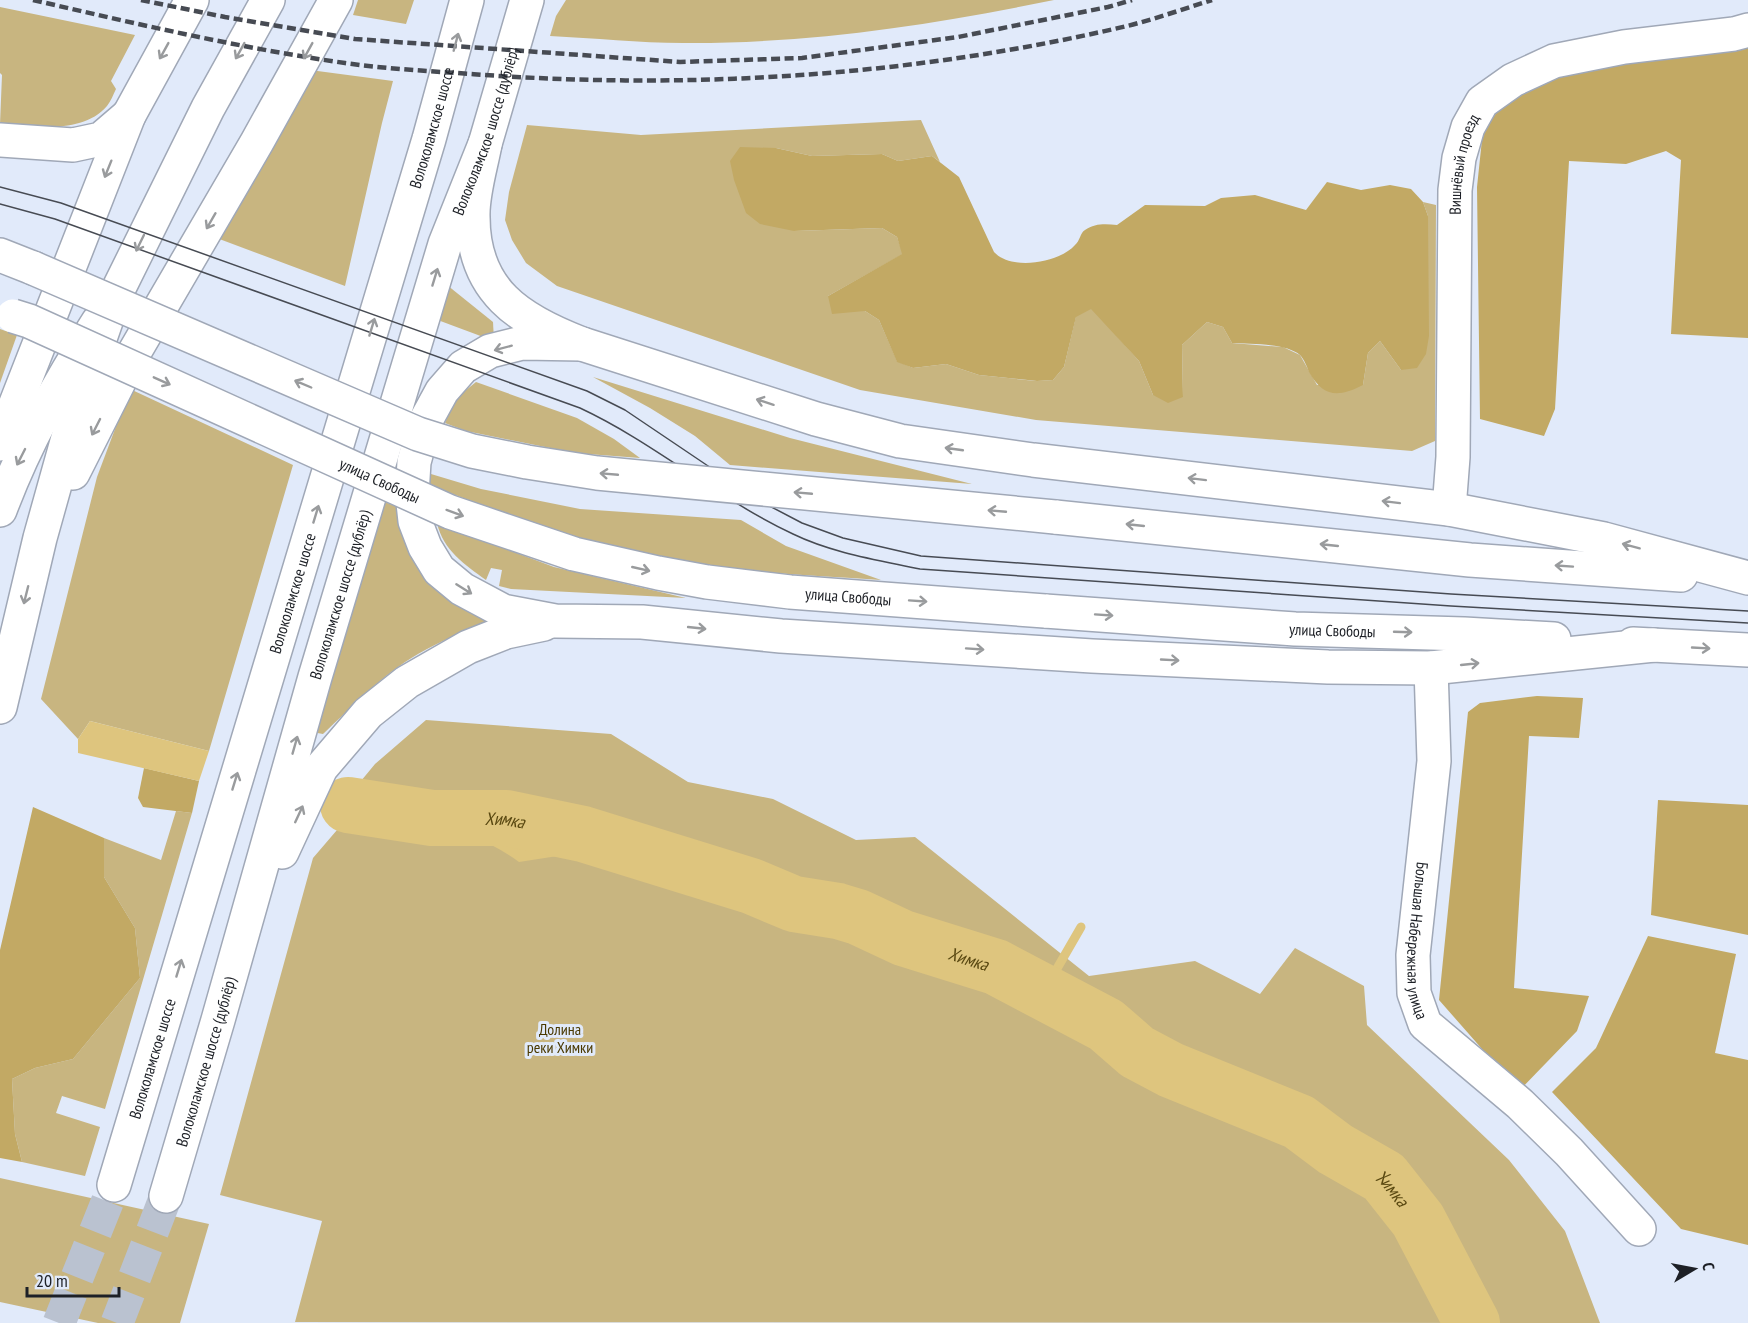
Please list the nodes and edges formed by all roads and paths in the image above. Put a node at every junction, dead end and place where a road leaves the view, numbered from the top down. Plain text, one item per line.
1 (192, 0) edge
2 (268, 0) edge
3 (336, 0) edge
4 (467, 0) edge
5 (527, 0) edge
6 (1748, 30) edge
7 (129, 115) junction
8 (0, 140) edge
9 (485, 144) junction
10 (0, 255) edge
11 (114, 298) junction
12 (6, 313) edge
13 (582, 344) junction
14 (0, 444) edge
15 (1449, 509) junction
16 (0, 510) edge
17 (40, 538) junction
18 (1748, 579) edge
19 (555, 621) junction
20 (1654, 645) junction
21 (1748, 650) edge
22 (1431, 668) junction
23 (0, 707) edge
24 (239, 943) junction
25 (114, 1185) tunnel mouth
26 (166, 1196) tunnel mouth
27 (1639, 1229) dead end

1 -> 7 main road
2 -> 11 main road
3 -> 17 main road
25 -> 4 main road, Волоколамское шоссе
5 - 9 main road, Волоколамское шоссе (дублёр)
6 - 15 main road, Вишнёвый проезд
7 - 8 main road
7 -> 14 main road
9 - 13 main road
24 -> 9 main road, Волоколамское шоссе (дублёр)
18 -> 10 main road, bridge
11 -> 16 main road
11 - 17 main road
12 -> 20 main road, улица Свободы, bridge
15 -> 13 main road
13 -> 19 main road
18 -> 15 main road
17 -> 23 main road
19 -> 22 main road
24 -> 19 main road
20 -> 21 main road, улица Свободы
22 -> 20 main road
22 - 27 main road, Большая Набережная улица
24 - 26 main road, Волоколамское шоссе (дублёр)

